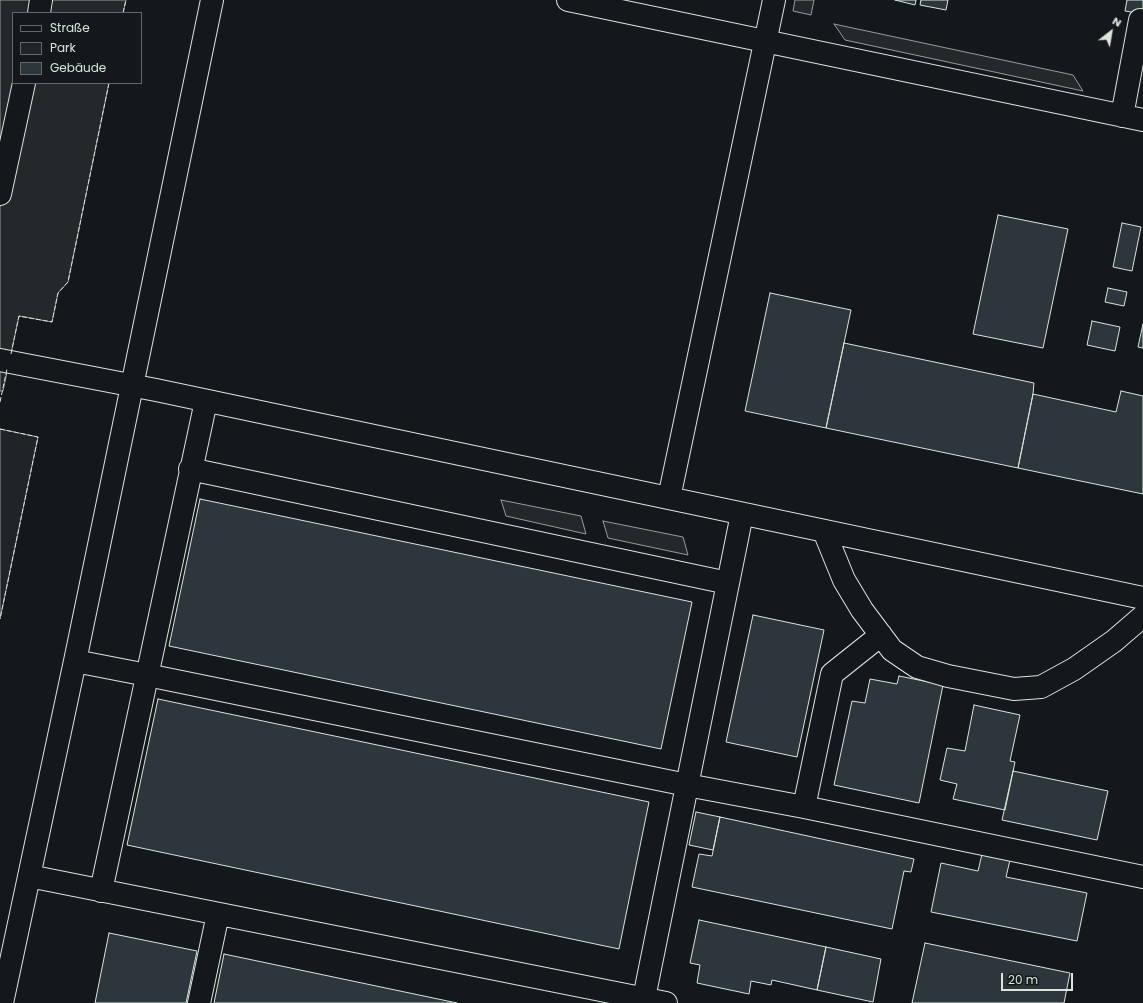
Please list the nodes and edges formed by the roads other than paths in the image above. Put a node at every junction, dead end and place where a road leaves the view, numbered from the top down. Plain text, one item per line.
1 (41, 0) edge
2 (212, 0) edge
3 (568, 0) edge
4 (774, 0) edge
5 (39, 12) edge
6 (1140, 20) dead end
7 (765, 41) junction
8 (24, 84) edge
9 (1133, 118) edge
10 (0, 194) edge
11 (5, 361) edge
12 (132, 386) junction
13 (206, 401) junction
14 (190, 469) junction
15 (669, 498) junction
16 (742, 514) junction
17 (824, 531) junction
18 (728, 583) junction
19 (1143, 598) edge
20 (1143, 616) edge
21 (881, 635) junction
22 (75, 661) junction
23 (147, 675) junction
24 (687, 786) junction
25 (804, 808) junction
26 (29, 876) junction
27 (1143, 877) edge
28 (101, 891) junction
29 (218, 914) junction
30 (643, 1001) edge
31 (2, 1003) edge
32 (199, 1003) edge
33 (666, 1003) edge

1 - 5 lane
2 - 12 lane
3 - 7 lane
4 - 7 lane
6 - 9 lane
7 - 9 lane
7 - 15 lane
8 - 10 lane
11 - 12 lane
12 - 13 lane
12 - 22 lane
13 - 14 lane
13 - 15 lane
14 - 18 lane
14 - 23 lane
15 - 16 lane
16 - 17 lane
16 - 18 lane
17 - 19 lane
17 - 21 lane
18 - 24 lane
20 - 21 lane
21 - 25 lane
22 - 23 lane
22 - 26 lane
23 - 24 lane
23 - 28 lane
24 - 25 lane
24 - 30 lane
25 - 27 lane
26 - 28 lane
26 - 31 lane
28 - 29 lane
29 - 30 lane
29 - 32 lane
30 - 33 lane

